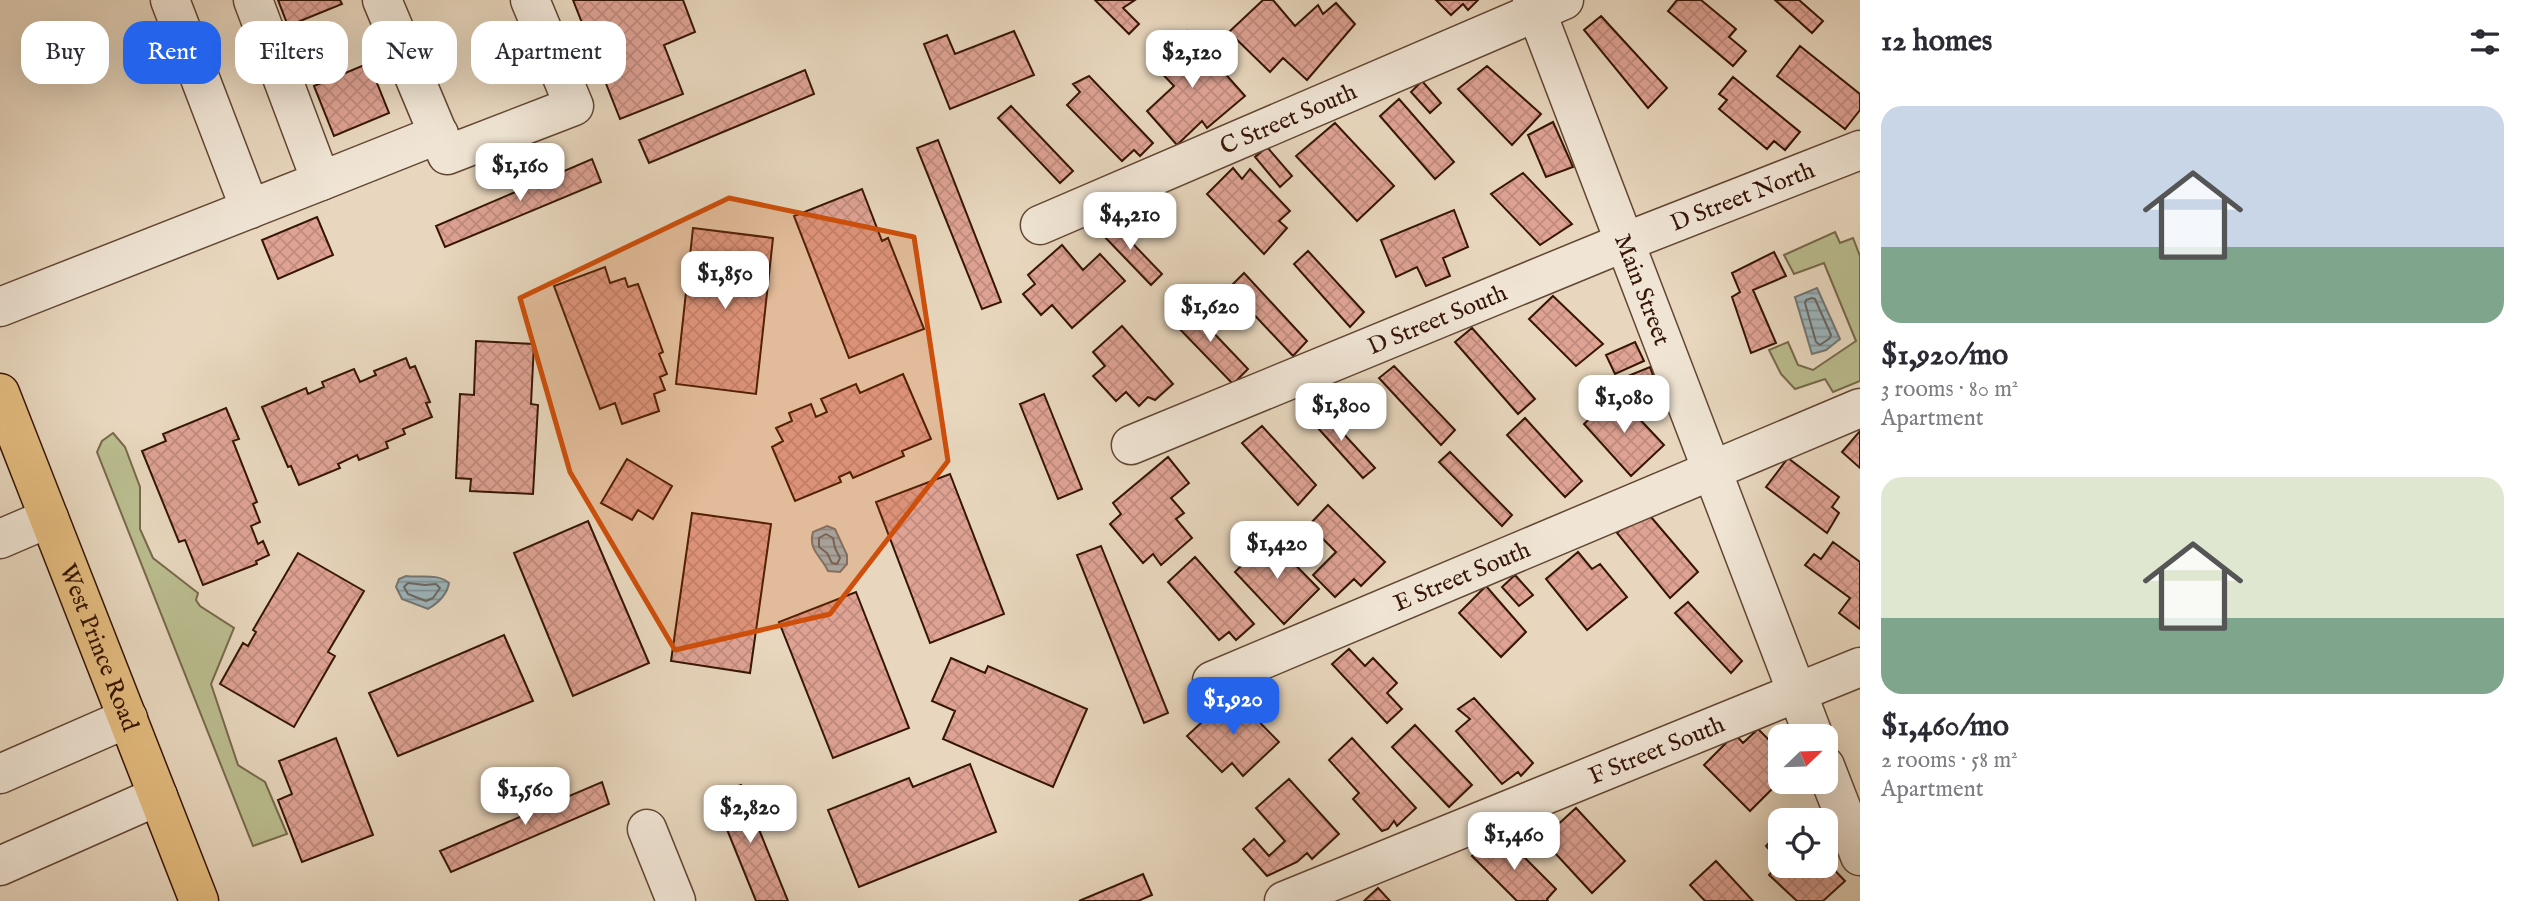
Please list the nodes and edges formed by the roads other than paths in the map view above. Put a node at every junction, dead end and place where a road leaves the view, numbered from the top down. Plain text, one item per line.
1 (170, 0) edge
2 (253, 0) edge
3 (382, 0) edge
4 (530, 0) edge
5 (1544, 4) edge
6 (439, 134) junction
7 (1860, 150) edge
8 (321, 181) junction
9 (250, 209) junction
10 (1040, 225) dead end
11 (1625, 242) junction
12 (0, 307) edge
13 (0, 393) edge
14 (1860, 408) edge
15 (1131, 445) dead end
16 (1712, 470) junction
17 (49, 517) junction
18 (0, 539) edge
19 (1860, 667) edge
20 (1212, 681) dead end
21 (1798, 693) junction
22 (128, 718) junction
23 (1809, 724) edge
24 (0, 774) edge
25 (1836, 794) edge
26 (158, 796) junction
27 (647, 829) dead end
28 (1860, 856) edge
29 (0, 866) edge
30 (199, 901) edge
31 (676, 901) edge
32 (1284, 901) edge

1 - 9 street
2 - 8 street
3 - 6 street
4 - 6 street
5 - 10 street, C Street South
5 - 11 street, Main Street
6 - 8 street
7 - 11 street, D Street North
8 - 9 street
9 - 12 street
11 - 15 street, D Street South
11 - 16 street, Main Street
13 - 17 main road, West Prince Road
14 - 16 street, E Street South
16 - 20 street, E Street South
16 - 21 street, Main Street
17 - 18 street
17 - 22 main road, West Prince Road
19 - 21 street, F Street South
21 - 23 street, Main Street
21 - 32 street, F Street South
22 - 24 street
22 - 26 main road, West Prince Road
25 - 28 street
26 - 29 street
26 - 30 main road, West Prince Road
27 - 31 street

